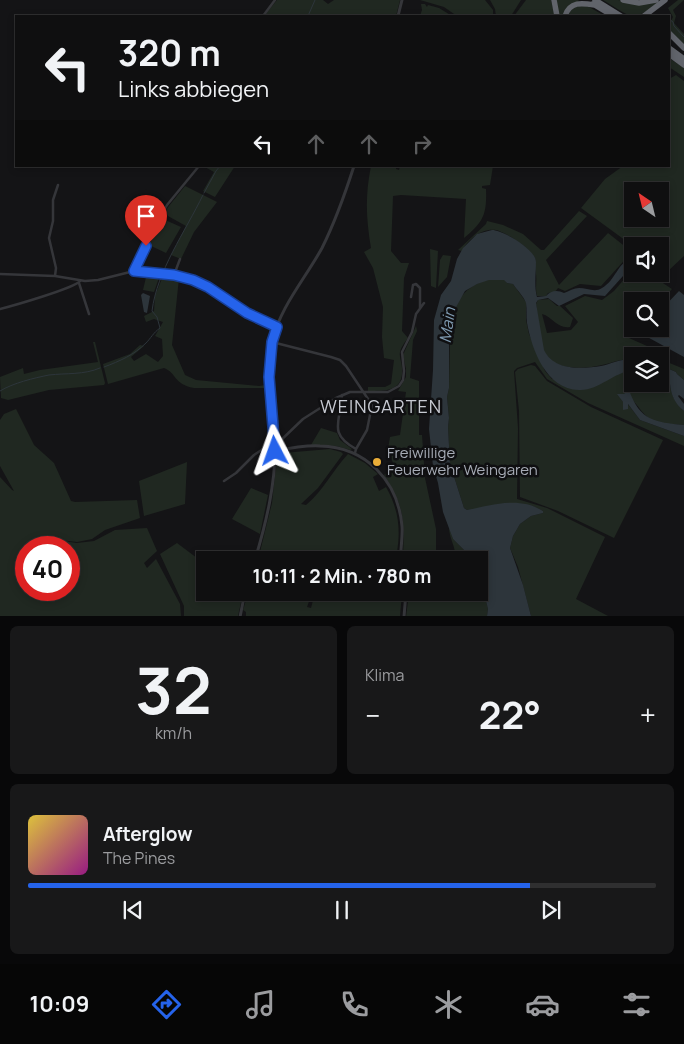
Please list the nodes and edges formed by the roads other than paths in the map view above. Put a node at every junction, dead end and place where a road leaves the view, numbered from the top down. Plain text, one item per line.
1 (275, 0) edge
2 (402, 0) edge
3 (554, 0) edge
4 (586, 0) edge
5 (623, 0) edge
6 (656, 0) edge
7 (665, 0) edge
8 (595, 3) edge
9 (264, 15) edge
10 (398, 15) edge
11 (557, 15) edge
12 (565, 15) edge
13 (612, 15) edge
14 (619, 15) edge
15 (648, 15) edge
16 (670, 34) edge
17 (684, 48) edge
18 (670, 49) edge
19 (670, 55) edge
20 (684, 59) edge
21 (684, 65) edge
22 (198, 167) edge
23 (354, 167) edge
24 (58, 185) dead end
25 (180, 259) dead end
26 (134, 271) junction
27 (0, 274) edge
28 (174, 275) junction
29 (55, 276) junction
30 (80, 282) junction
31 (411, 297) dead end
32 (424, 303) dead end
33 (420, 308) junction
34 (0, 309) edge
35 (89, 314) dead end
36 (277, 327) junction
37 (272, 342) junction
38 (365, 393) junction
39 (342, 395) junction
40 (275, 443) junction
41 (275, 451) junction
42 (355, 451) junction
43 (224, 481) dead end
44 (257, 551) edge
45 (401, 551) edge
46 (243, 601) edge
47 (405, 601) edge
48 (240, 616) edge
49 (404, 616) edge

1 - 9 street
2 - 10 street
3 - 11 highway
4 - 8 highway
5 - 6 highway
7 - 15 highway
8 - 12 highway
8 - 13 highway
8 - 14 highway
16 - 17 highway
18 - 20 highway
19 - 21 highway
22 - 26 street
23 - 36 street
24 - 29 street
25 - 28 street
26 - 28 street
26 - 30 street
27 - 29 street
28 - 36 street
29 - 30 street
30 - 34 street
30 - 35 street
31 - 33 street
32 - 33 street
33 - 38 street
36 - 37 street
37 - 38 street
37 - 40 street
38 - 39 street
38 - 42 street
39 - 40 street
39 - 42 street
40 - 41 street
40 - 43 street
41 - 42 street
41 - 44 street
42 - 45 street
46 - 48 street
47 - 49 street

